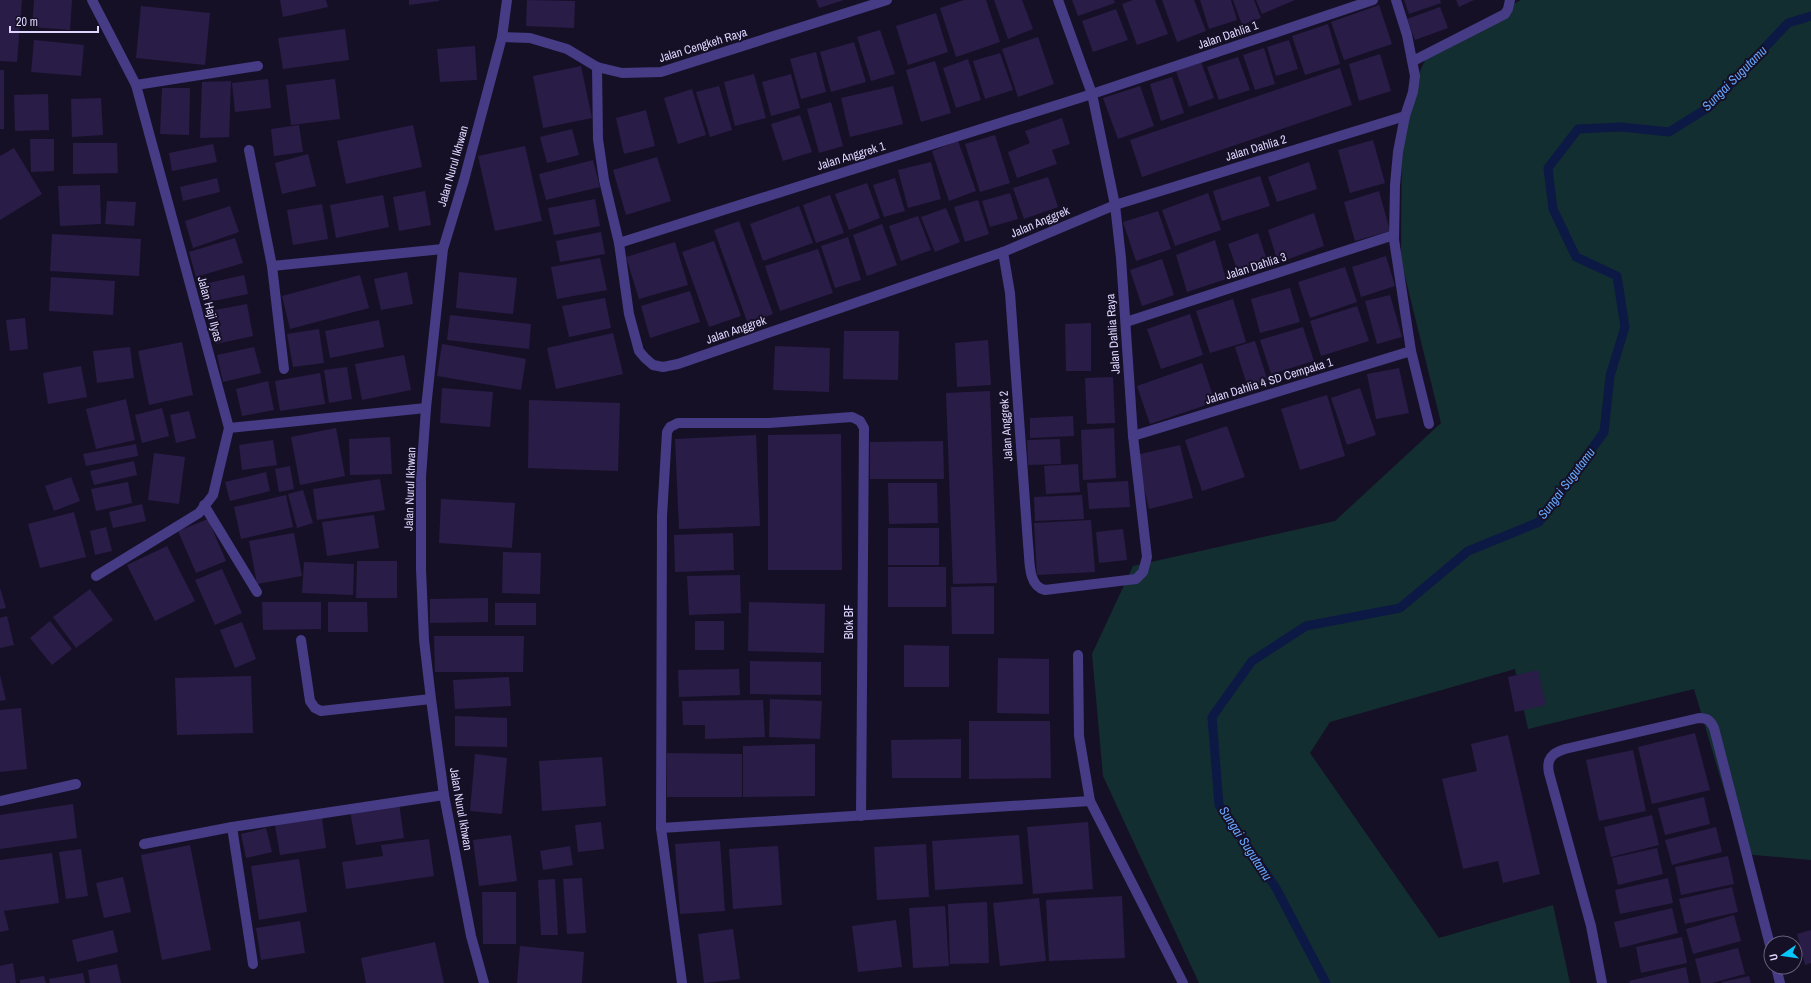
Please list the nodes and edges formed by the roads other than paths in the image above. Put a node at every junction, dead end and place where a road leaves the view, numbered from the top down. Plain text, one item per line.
1 (92, 0) edge
2 (507, 0) edge
3 (887, 0) edge
4 (1058, 0) edge
5 (1373, 0) edge
6 (1396, 0) edge
7 (1510, 0) edge
8 (502, 37) junction
9 (1413, 60) junction
10 (258, 66) dead end
11 (598, 67) junction
12 (136, 84) junction
13 (1092, 94) junction
14 (1405, 116) junction
15 (249, 150) dead end
16 (1115, 205) junction
17 (1394, 235) junction
18 (619, 243) junction
19 (443, 249) junction
20 (1003, 252) junction
21 (272, 266) junction
22 (1126, 322) junction
23 (1411, 351) junction
24 (284, 370) dead end
25 (426, 408) junction
26 (1429, 424) dead end
27 (229, 428) junction
28 (1134, 436) junction
29 (204, 505) junction
30 (96, 576) dead end
31 (1045, 590) joint
32 (257, 592) dead end
33 (301, 640) dead end
34 (1078, 655) dead end
35 (430, 700) junction
36 (76, 784) dead end
37 (444, 795) junction
38 (1090, 800) junction
39 (0, 801) edge
40 (861, 816) junction
41 (232, 827) junction
42 (661, 828) junction
43 (144, 844) dead end
44 (1767, 935) edge
45 (253, 964) dead end
46 (484, 983) edge
47 (682, 983) edge
48 (1183, 983) edge
49 (1602, 983) edge

1 - 12 street, Jalan Haji Ilyas
2 - 8 street, Jalan Nurul Ikhwan
3 - 11 street, Jalan Cengkeh Raya
4 - 13 street, Jalan Dahlia Raya
5 - 13 street, Jalan Dahlia 1
6 - 9 street
7 - 9 street
8 - 11 street, Jalan Cengkeh Raya
8 - 19 street, Jalan Nurul Ikhwan
9 - 14 street
10 - 12 street
11 - 18 street, Jalan Anggrek
12 - 27 street, Jalan Haji Ilyas
13 - 16 street, Jalan Dahlia Raya
13 - 18 street, Jalan Anggrek 1
14 - 16 street, Jalan Dahlia 2
14 - 17 street
15 - 21 street
16 - 20 street, Jalan Anggrek
16 - 22 street, Jalan Dahlia Raya
17 - 22 street, Jalan Dahlia 3
17 - 23 street
18 - 20 street, Jalan Anggrek
19 - 21 street
19 - 25 street, Jalan Nurul Ikhwan
20 - 31 street, Jalan Anggrek 2
21 - 24 street
22 - 28 street, Jalan Dahlia Raya
23 - 26 street
23 - 28 street, Jalan Dahlia 4 SD Cempaka 1
25 - 27 street
25 - 35 street, Jalan Nurul Ikhwan
27 - 29 street, Jalan Haji Ilyas
28 - 31 street, Jalan Dahlia Raya
29 - 30 street, Jalan Haji Ilyas
29 - 32 street
33 - 35 street
34 - 38 street
35 - 37 street, Jalan Nurul Ikhwan
36 - 39 street
37 - 41 street
37 - 46 street, Jalan Nurul Ikhwan
38 - 40 street
38 - 48 street
40 - 42 street
40 - 42 street, Blok BF
41 - 43 street
41 - 45 street
42 - 47 street
44 - 49 street

